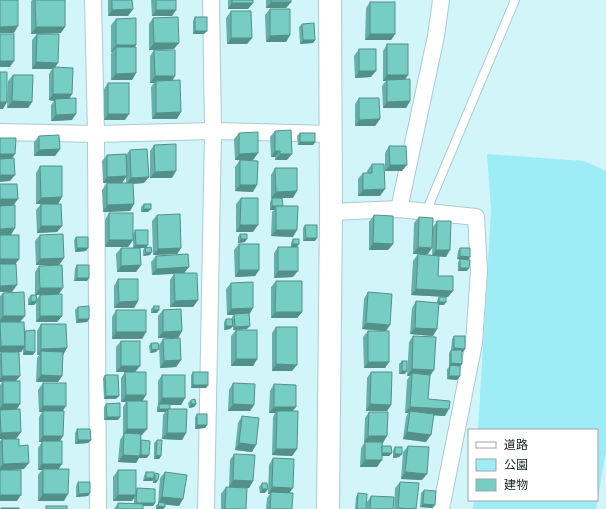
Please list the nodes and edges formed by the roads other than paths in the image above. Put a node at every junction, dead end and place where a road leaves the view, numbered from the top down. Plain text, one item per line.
1 (93, 0) edge
2 (211, 0) edge
3 (330, 0) edge
4 (441, 0) edge
5 (515, 0) edge
6 (213, 131) junction
7 (0, 132) edge
8 (96, 134) junction
9 (330, 134) junction
10 (399, 209) junction
11 (331, 212) junction
12 (426, 212) junction
13 (98, 509) edge
14 (206, 509) edge
15 (328, 509) edge
16 (441, 509) edge

1 - 8 street
2 - 6 street
3 - 9 street
4 - 10 street
5 - 12 lane
6 - 8 street
6 - 9 street
6 - 14 street
7 - 8 street
8 - 13 street
9 - 11 street
10 - 11 street
10 - 12 street
11 - 15 street
12 - 16 street

